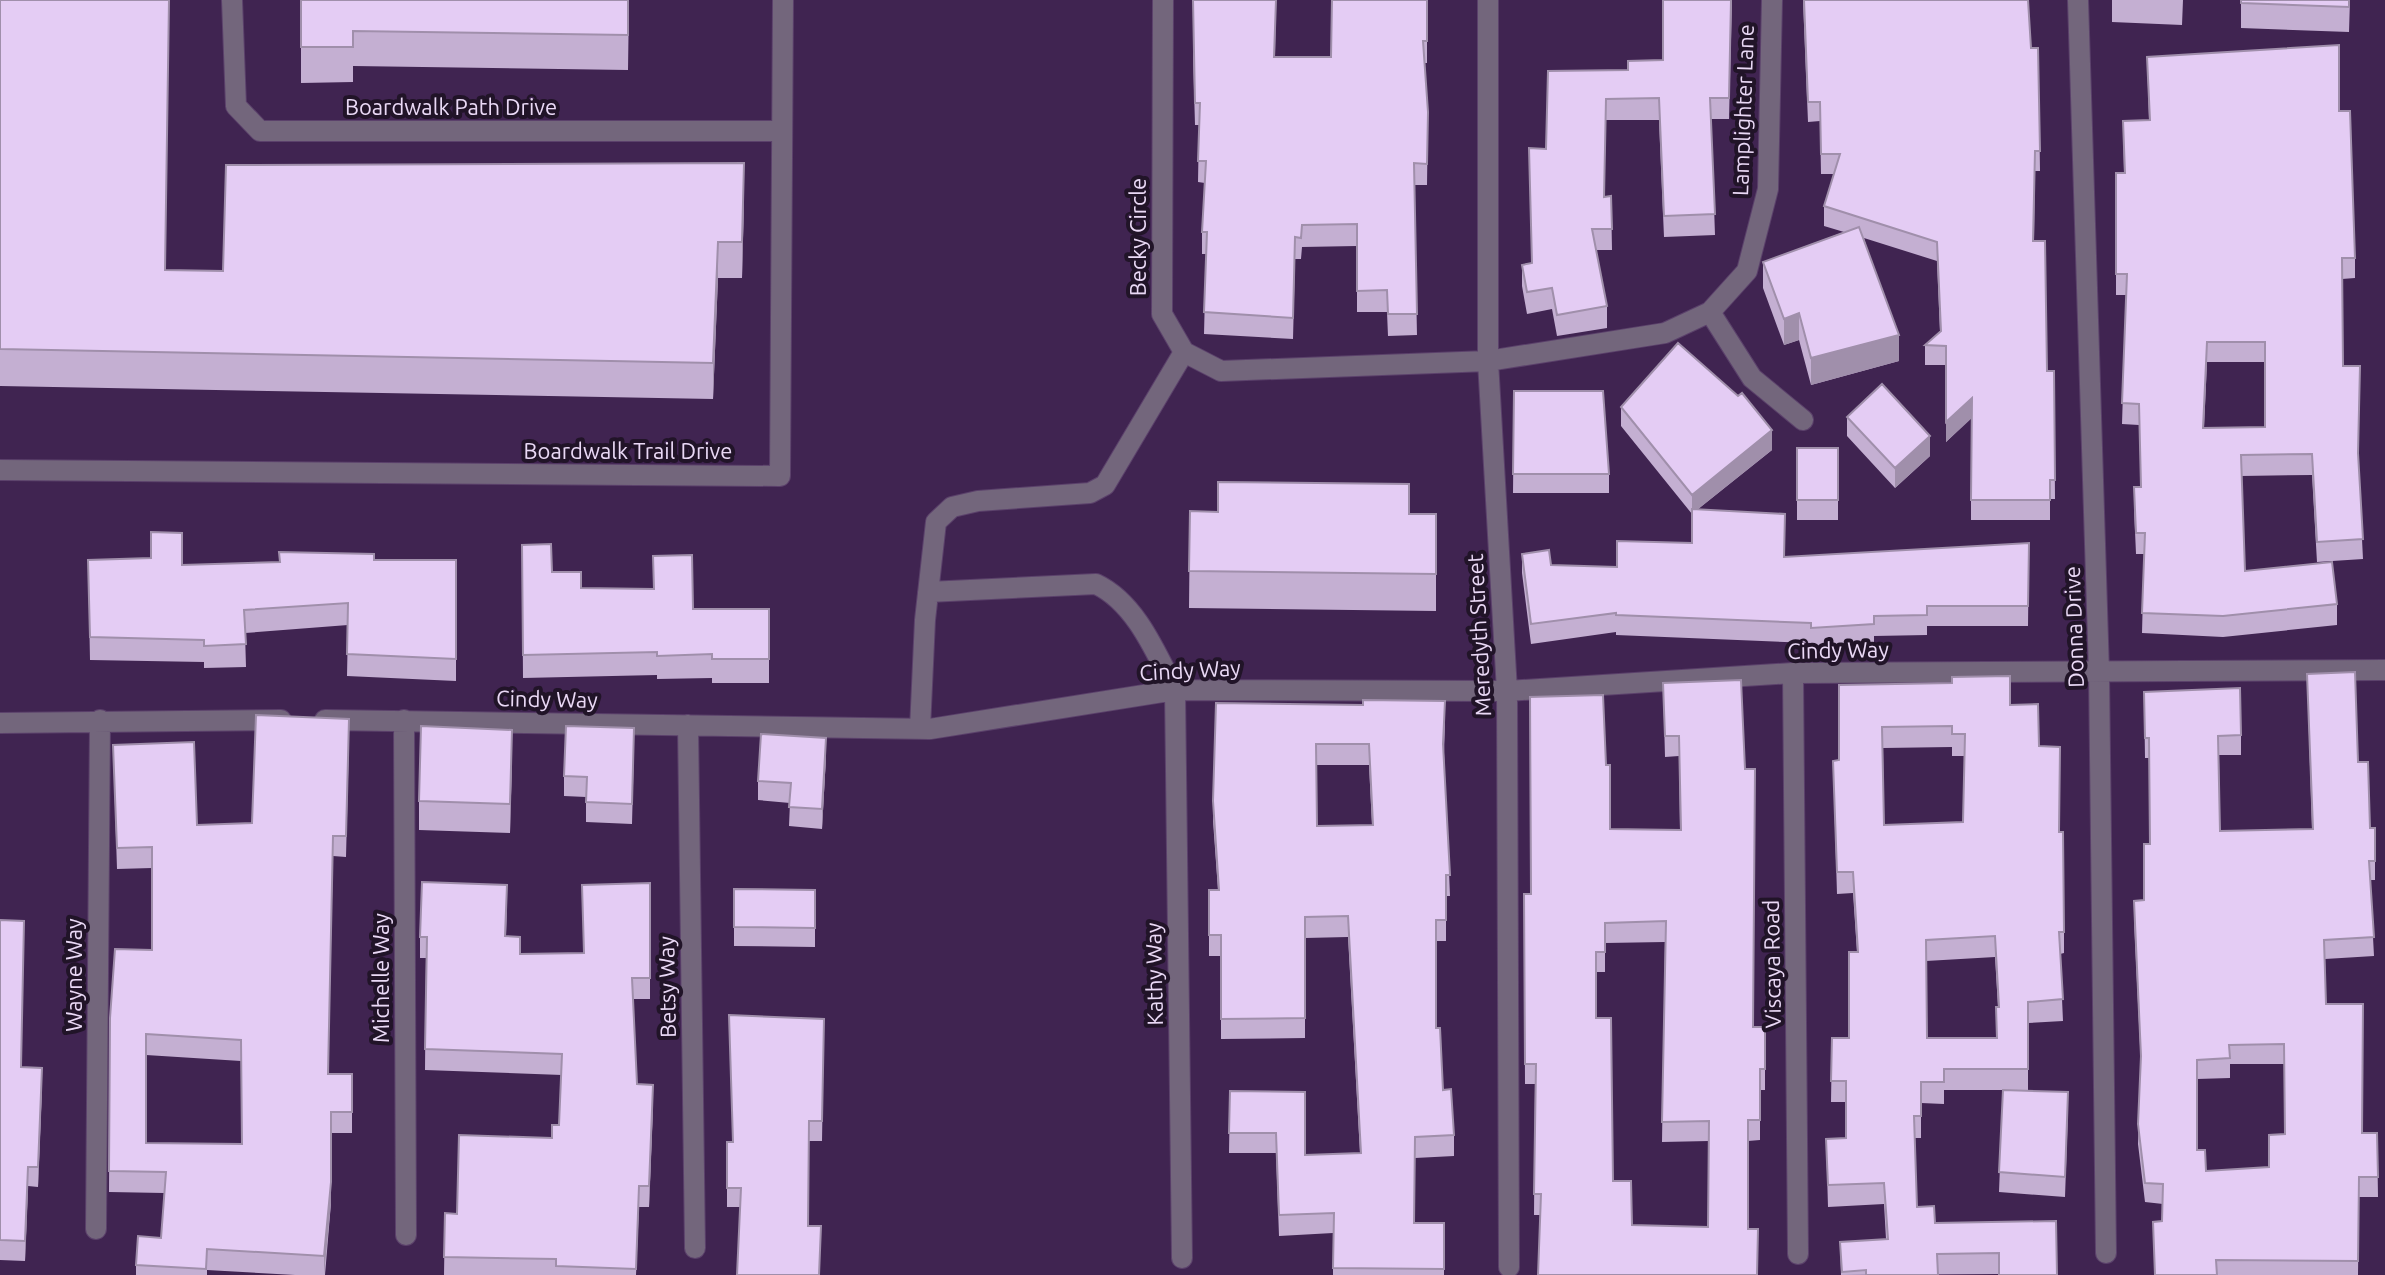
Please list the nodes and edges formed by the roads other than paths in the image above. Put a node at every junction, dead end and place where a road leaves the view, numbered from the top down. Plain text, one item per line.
1 (232, 0) edge
2 (783, 0) edge
3 (1163, 0) edge
4 (1488, 0) edge
5 (1772, 0) edge
6 (2078, 0) edge
7 (782, 131) junction
8 (1710, 312) junction
9 (1184, 352) junction
10 (1488, 361) junction
11 (1803, 420) dead end
12 (0, 470) edge
13 (928, 592) junction
14 (2385, 670) edge
15 (2099, 672) junction
16 (1793, 673) junction
17 (1175, 690) junction
18 (1507, 691) junction
19 (100, 720) junction
20 (404, 720) junction
21 (0, 723) edge
22 (688, 725) junction
23 (920, 729) junction
24 (96, 1229) dead end
25 (406, 1235) dead end
26 (695, 1248) dead end
27 (2106, 1253) dead end
28 (1798, 1254) dead end
29 (1182, 1258) dead end
30 (1509, 1267) dead end

1 - 7 street, Boardwalk Path Drive
2 - 7 street, Boardwalk Trail Drive
3 - 9 street, Becky Circle
4 - 10 street, Meredyth Street
5 - 8 street, Lamplighter Lane
6 - 15 street, Donna Drive
7 - 12 street, Boardwalk Trail Drive
8 - 10 street, Lamplighter Lane
8 - 11 street
9 - 10 street
9 - 13 street
10 - 18 street, Meredyth Street
13 - 17 street
13 - 23 street
14 - 15 street, Cindy Way
15 - 16 street, Cindy Way
15 - 27 street, Donna Drive
16 - 18 street, Cindy Way
16 - 28 street, Viscaya Road
17 - 18 street, Cindy Way
17 - 23 street, Cindy Way
17 - 29 street, Kathy Way
18 - 30 street, Meredyth Street
19 - 20 street, Cindy Way
19 - 21 street, Cindy Way
19 - 24 street, Wayne Way
20 - 22 street, Cindy Way
20 - 25 street, Michelle Way
22 - 23 street, Cindy Way
22 - 26 street, Betsy Way

